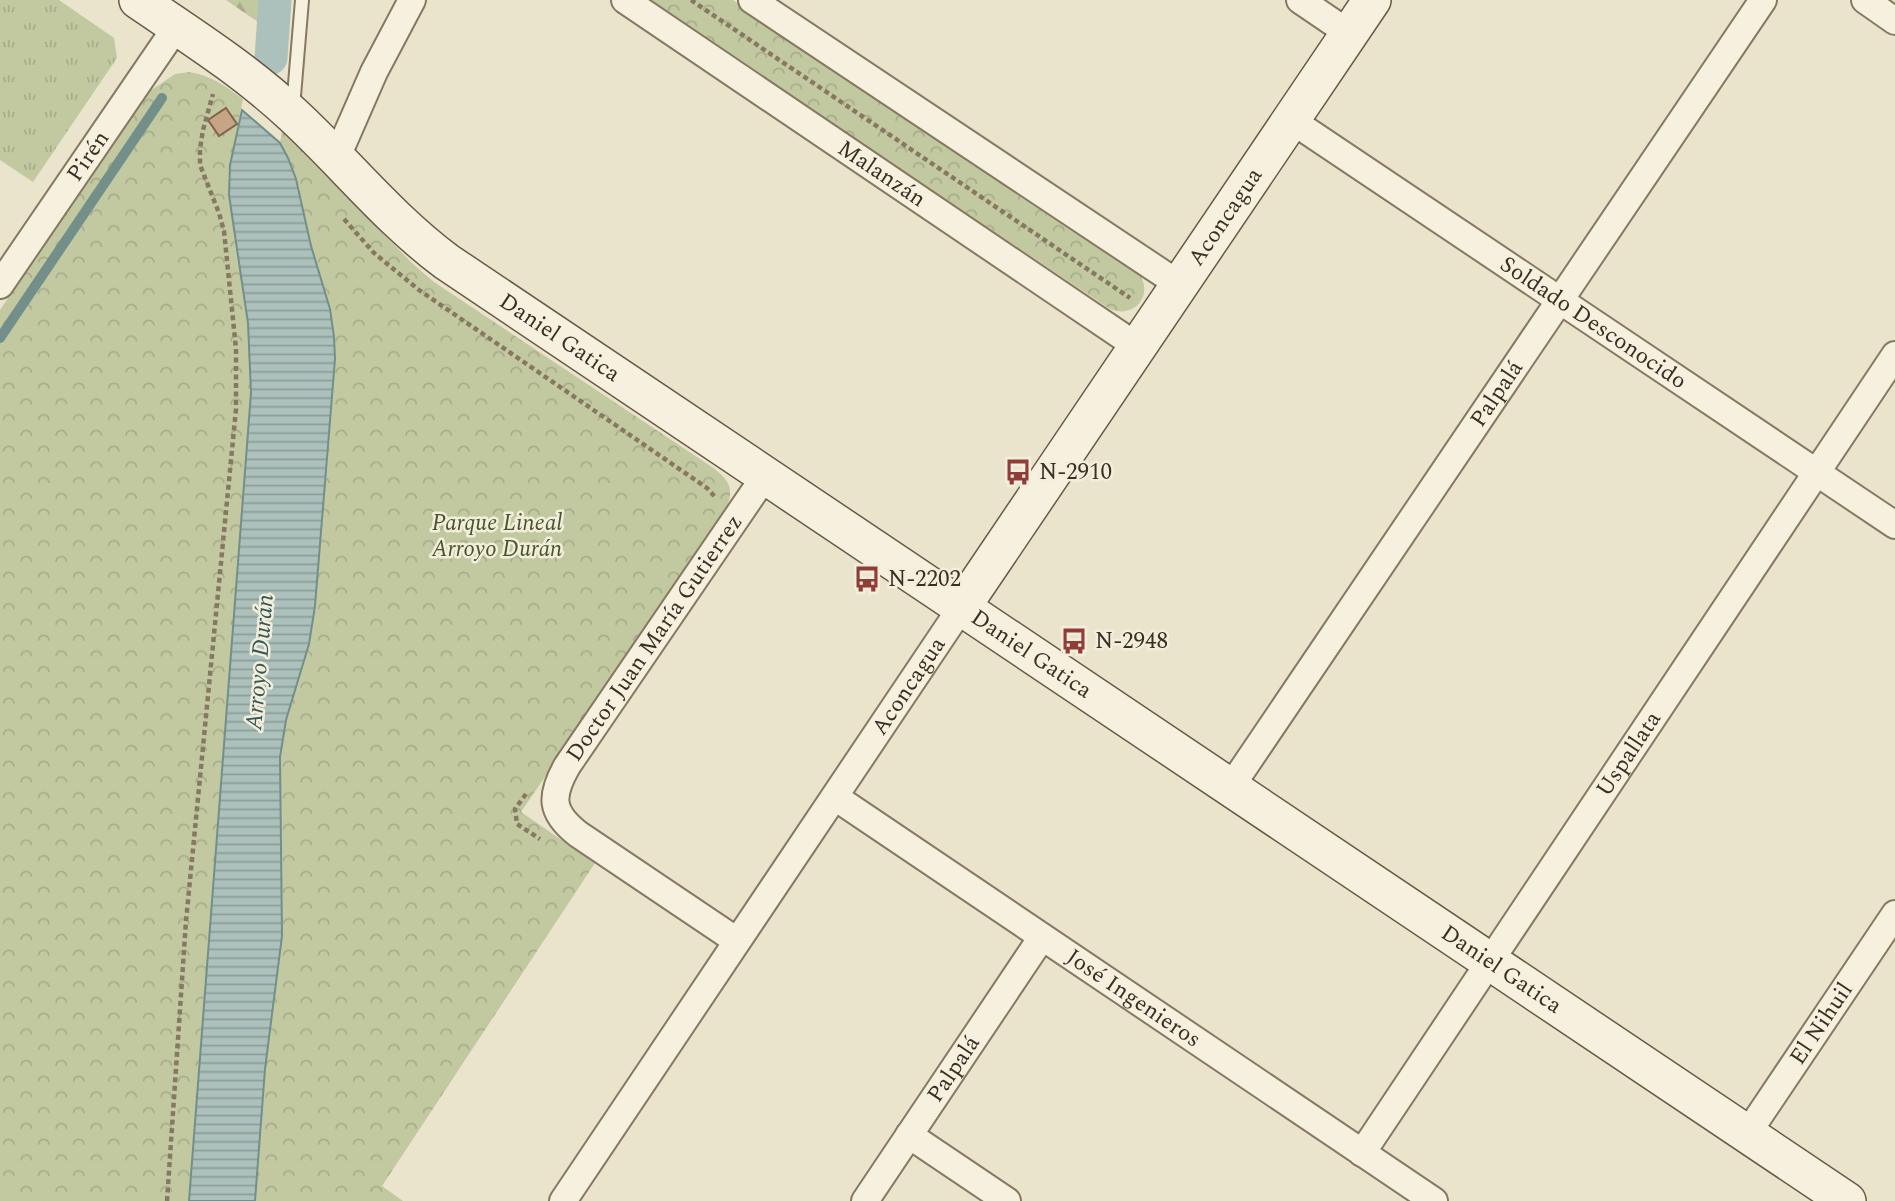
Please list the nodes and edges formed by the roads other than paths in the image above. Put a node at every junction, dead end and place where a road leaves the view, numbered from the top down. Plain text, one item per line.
1 (138, 0) edge
2 (302, 0) edge
3 (412, 0) edge
4 (625, 0) edge
5 (752, 0) edge
6 (1300, 0) edge
7 (1373, 0) edge
8 (1763, 0) edge
9 (1865, 0) edge
10 (1895, 20) edge
11 (177, 26) junction
12 (1350, 34) junction
13 (293, 114) junction
14 (1291, 120) junction
15 (336, 159) junction
16 (0, 285) edge
17 (1180, 285) junction
18 (1560, 300) junction
19 (1138, 347) junction
20 (1895, 355) edge
21 (1817, 472) junction
22 (765, 476) junction
23 (1895, 525) edge
24 (961, 608) junction
25 (1230, 788) junction
26 (835, 797) junction
27 (1895, 914) edge
28 (1042, 937) junction
29 (737, 942) junction
30 (1490, 962) junction
31 (1747, 1134) junction
32 (909, 1135) junction
33 (1362, 1153) junction
34 (562, 1201) edge
35 (865, 1201) edge
36 (1007, 1201) edge
37 (1434, 1201) edge
38 (1847, 1201) edge

1 - 11 main road, Daniel Gatica
2 - 13 lane
3 - 15 street
4 - 19 street, Malanzán
5 - 17 street
6 - 12 street
7 - 12 main road, Aconcagua
8 - 18 street, Palpalá
9 - 10 street
11 - 13 main road, Daniel Gatica
11 - 16 street, Pirén
12 - 14 main road, Aconcagua
13 - 15 main road, Daniel Gatica
14 - 17 main road, Aconcagua
14 - 18 street, Soldado Desconocido
15 - 22 main road, Daniel Gatica
17 - 19 main road, Aconcagua
18 - 21 street, Soldado Desconocido
18 - 25 street, Palpalá
19 - 24 main road, Aconcagua
20 - 21 street, Uspallata
21 - 23 street, Soldado Desconocido
21 - 30 street, Uspallata
22 - 24 main road, Daniel Gatica
22 - 29 street, Doctor Juan María Gutierrez
24 - 25 main road, Daniel Gatica
24 - 26 street, Aconcagua
25 - 30 main road, Daniel Gatica
26 - 28 street, José Ingenieros
26 - 29 street, Aconcagua
27 - 31 street, El Nihuil
28 - 32 street, Palpalá
28 - 33 street, José Ingenieros
29 - 34 street, Aconcagua
30 - 31 main road, Daniel Gatica
30 - 33 street, Uspallata
31 - 38 main road, Daniel Gatica
32 - 35 street, Palpalá
32 - 36 street
33 - 37 street, José Ingenieros

